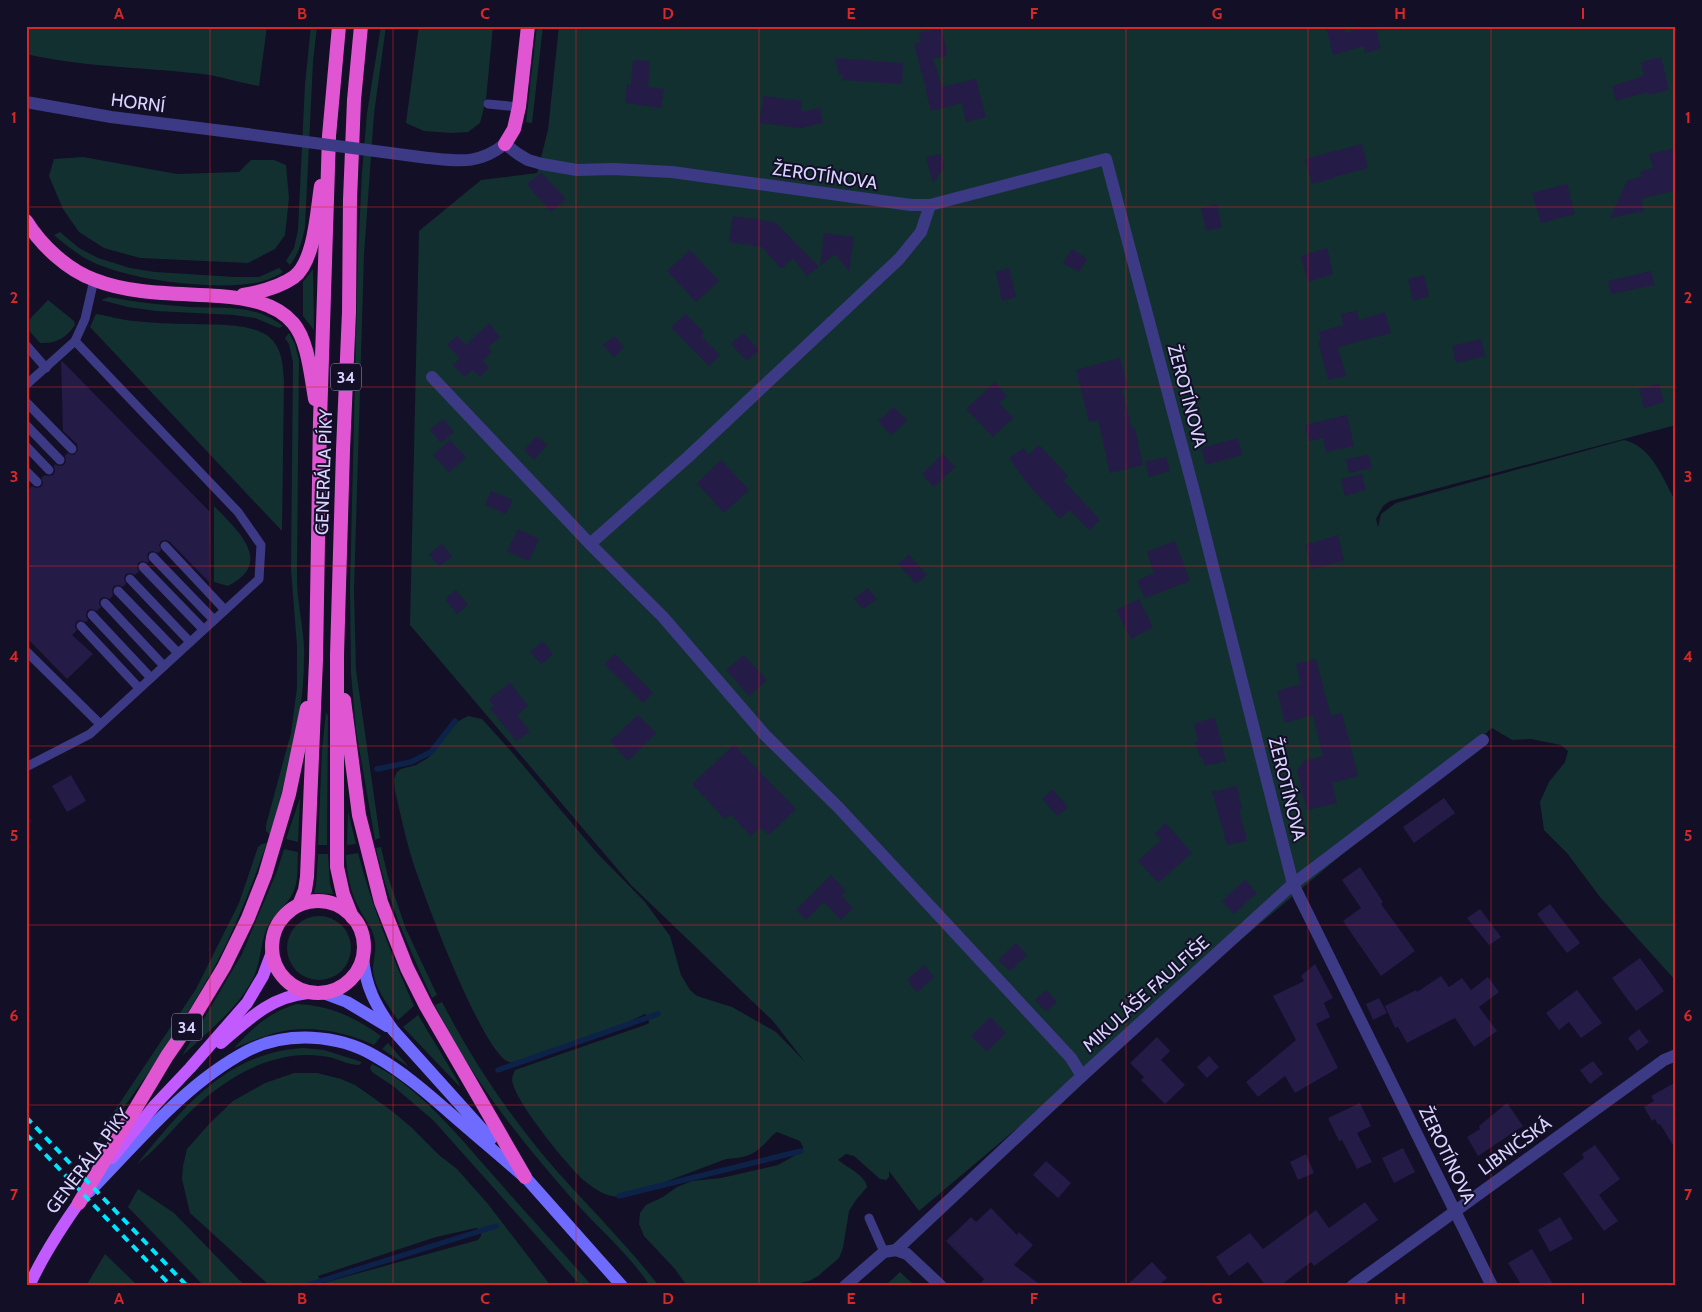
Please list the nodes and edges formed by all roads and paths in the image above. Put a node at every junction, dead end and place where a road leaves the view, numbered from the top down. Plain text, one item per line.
1 (339, 26) edge
2 (362, 26) edge
3 (528, 26) edge
4 (26, 102) edge
5 (488, 104) dead end
6 (519, 107) junction
7 (329, 136) junction
8 (505, 144) junction
9 (930, 205) junction
10 (26, 221) edge
11 (94, 280) junction
12 (232, 297) junction
13 (76, 341) junction
14 (26, 346) edge
15 (46, 368) junction
16 (432, 377) dead end
17 (26, 385) edge
18 (26, 402) edge
19 (320, 422) junction
20 (26, 425) edge
21 (26, 446) edge
22 (72, 449) dead end
23 (60, 460) dead end
24 (49, 470) dead end
25 (26, 471) edge
26 (37, 482) dead end
27 (590, 544) junction
28 (165, 546) dead end
29 (153, 557) dead end
30 (143, 568) dead end
31 (130, 580) dead end
32 (118, 591) dead end
33 (104, 604) dead end
34 (224, 610) junction
35 (92, 615) dead end
36 (214, 620) junction
37 (81, 626) dead end
38 (203, 630) junction
39 (190, 642) junction
40 (26, 651) edge
41 (178, 653) junction
42 (337, 655) junction
43 (316, 660) junction
44 (164, 666) junction
45 (150, 678) junction
46 (139, 688) junction
47 (100, 724) junction
48 (1484, 740) dead end
49 (26, 767) edge
50 (1293, 884) junction
51 (299, 905) junction
52 (352, 917) junction
53 (272, 952) junction
54 (363, 956) junction
55 (308, 993) junction
56 (323, 994) junction
57 (393, 1030) junction
58 (1676, 1055) edge
59 (190, 1068) junction
60 (1082, 1076) junction
61 (525, 1177) junction
62 (79, 1203) junction
63 (1456, 1210) junction
64 (869, 1218) dead end
65 (890, 1251) junction
66 (29, 1286) edge
67 (622, 1286) edge
68 (845, 1286) edge
69 (941, 1286) edge
70 (1352, 1286) edge
71 (1492, 1286) edge

1 - 7 highway, GENERÁLA PÍKY / 34
2 - 42 highway, GENERÁLA PÍKY / 34
3 - 6 highway
4 - 8 street, HORNÍ, bridge
5 - 6 lane
6 - 8 highway
7 - 12 highway
7 - 19 highway, GENERÁLA PÍKY / 34
8 - 9 street, ŽEROTÍNOVA
9 - 27 street
9 - 50 street, ŽEROTÍNOVA
10 - 11 highway
11 - 12 highway
11 - 13 lane
12 - 19 highway
13 - 15 lane
13 - 34 lane
14 - 15 lane
15 - 17 lane
16 - 27 street
18 - 22 lane
19 - 43 highway, GENERÁLA PÍKY / 34
20 - 23 lane
21 - 24 lane
25 - 26 lane
27 - 60 street
28 - 34 lane
29 - 36 lane
30 - 38 lane
31 - 39 lane
32 - 41 lane
33 - 44 lane
34 - 36 lane
35 - 45 lane
36 - 38 lane
37 - 46 lane
38 - 39 lane
39 - 41 lane
40 - 47 lane
41 - 44 lane
42 - 52 highway, GENERÁLA PÍKY / 34
42 - 61 highway
43 - 51 highway, GENERÁLA PÍKY / 34
43 - 62 highway, 34
44 - 45 lane
45 - 46 lane
46 - 47 lane
47 - 49 lane
48 - 50 street, MIKULÁŠE FAULFIŠE
50 - 60 street, MIKULÁŠE FAULFIŠE
50 - 63 street, ŽEROTÍNOVA
51 - 52 highway
51 - 53 highway, 34
52 - 54 highway, 34
53 - 55 highway, 34
53 - 59 main road, GENERÁLA PÍKY / 34
54 - 56 highway, 34
54 - 57 main road
55 - 56 highway, 34
55 - 59 main road, GENERÁLA PÍKY / 34
56 - 57 main road
57 - 61 main road
58 - 63 street, LIBNIČSKÁ
59 - 62 main road, GENERÁLA PÍKY / 34
60 - 65 street, MIKULÁŠE FAULFIŠE
61 - 62 main road
61 - 67 main road
62 - 66 main road, GENERÁLA PÍKY / 34
63 - 70 street, LIBNIČSKÁ
63 - 71 street, ŽEROTÍNOVA
64 - 65 lane
65 - 68 street, MIKULÁŠE FAULFIŠE
65 - 69 street

